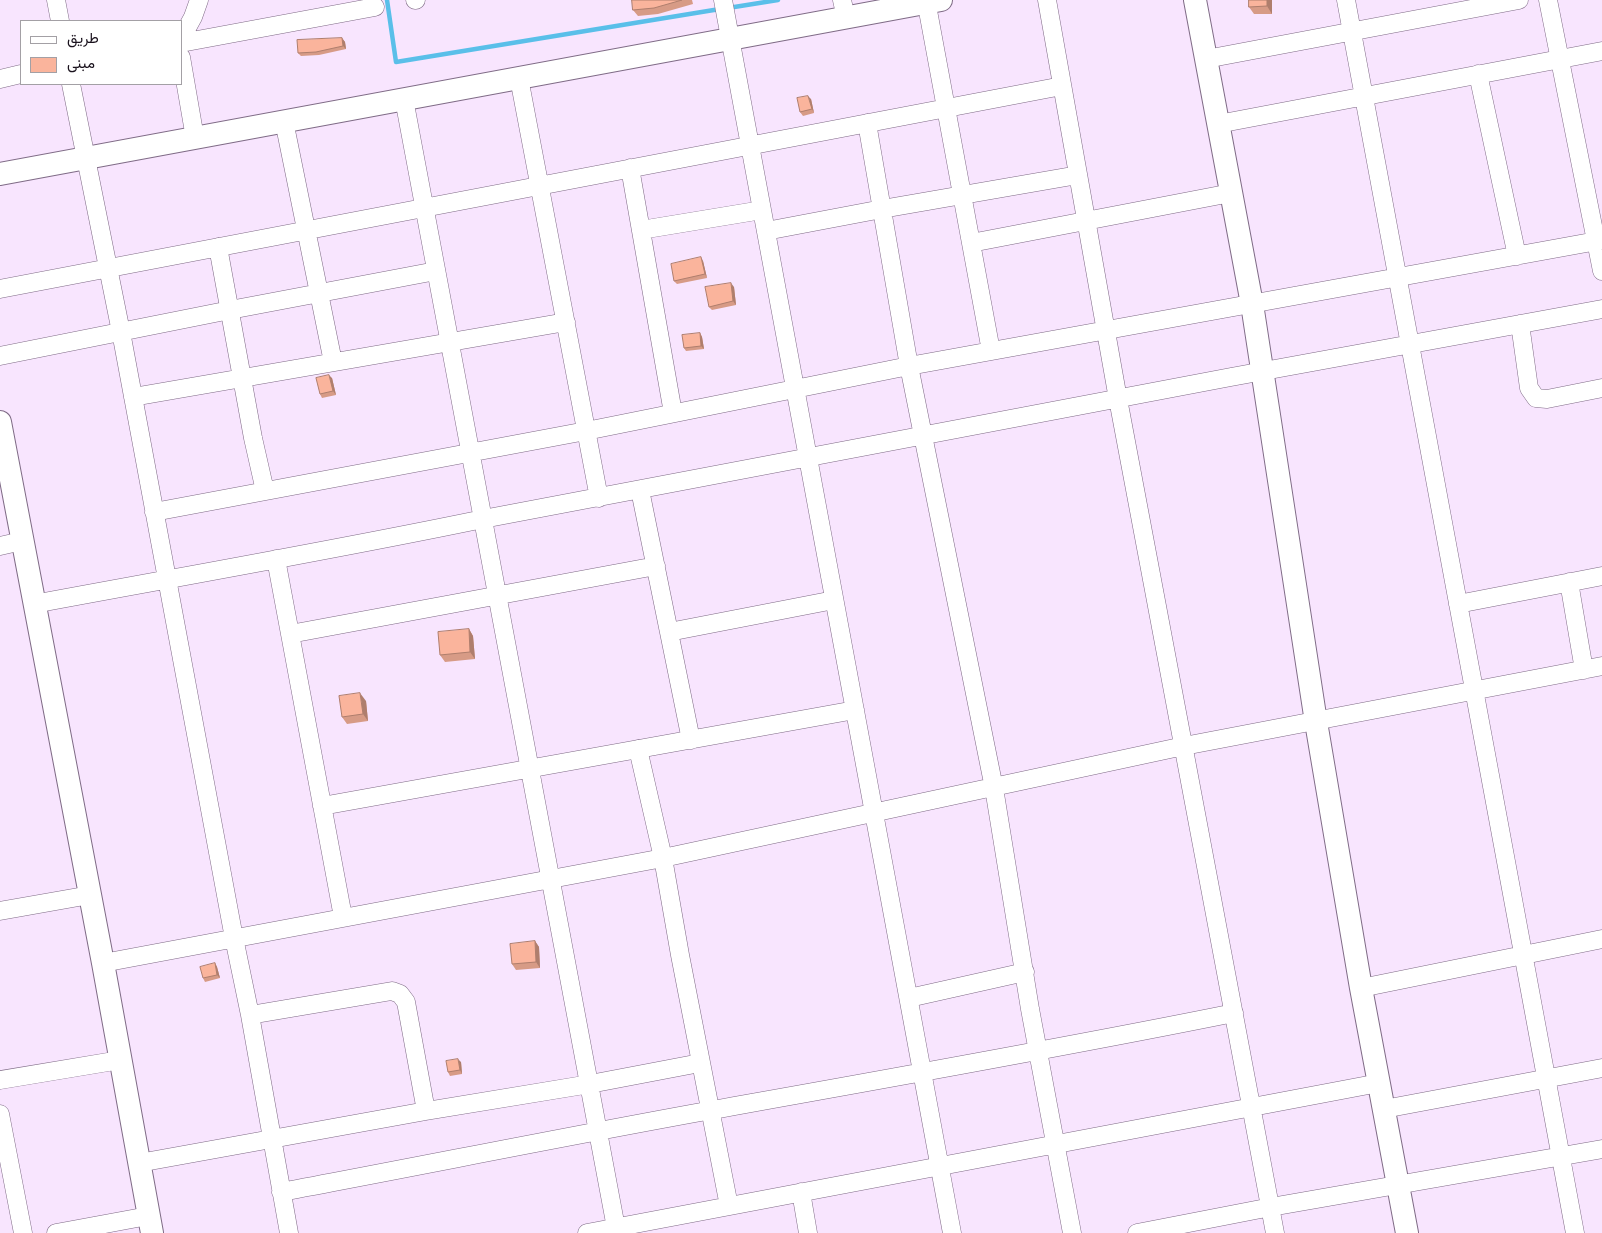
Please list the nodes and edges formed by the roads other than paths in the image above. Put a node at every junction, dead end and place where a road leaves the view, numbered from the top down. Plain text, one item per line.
1 (56, 0) edge
2 (199, 0) edge
3 (722, 0) edge
4 (1047, 0) edge
5 (1195, 0) edge
6 (1346, 0) edge
7 (1519, 0) edge
8 (1548, 0) edge
9 (932, 1) edge
10 (375, 7) dead end
11 (844, 9) edge
12 (60, 20) edge
13 (1351, 32) junction
14 (182, 37) edge
15 (730, 39) junction
16 (182, 43) edge
17 (1602, 51) edge
18 (1559, 58) junction
19 (1206, 59) junction
20 (182, 63) edge
21 (20, 74) edge
22 (1478, 74) junction
23 (519, 78) junction
24 (0, 79) edge
25 (71, 85) edge
26 (1062, 86) junction
27 (1363, 96) junction
28 (404, 99) junction
29 (946, 107) junction
30 (284, 122) junction
31 (867, 123) junction
32 (1218, 124) junction
33 (195, 138) junction
34 (750, 145) junction
35 (86, 158) junction
36 (630, 168) junction
37 (0, 174) edge
38 (1078, 175) junction
39 (541, 185) junction
40 (1231, 193) junction
41 (962, 196) junction
42 (425, 207) junction
43 (882, 209) junction
44 (762, 210) junction
45 (1086, 222) junction
46 (306, 230) junction
47 (641, 230) junction
48 (766, 231) junction
49 (1599, 241) edge
50 (971, 243) junction
51 (218, 247) junction
52 (1517, 256) junction
53 (108, 268) junction
54 (436, 271) junction
55 (1602, 271) edge
56 (1397, 278) junction
57 (0, 289) edge
58 (319, 293) junction
59 (1252, 304) junction
60 (1602, 309) edge
61 (230, 310) junction
62 (566, 322) junction
63 (1520, 324) junction
64 (1107, 329) junction
65 (121, 332) junction
66 (450, 342) junction
67 (1410, 345) junction
68 (991, 351) junction
69 (0, 356) edge
70 (333, 362) junction
71 (909, 366) junction
72 (1262, 372) junction
73 (242, 378) junction
74 (1602, 388) edge
75 (794, 389) junction
76 (133, 397) junction
77 (1118, 399) junction
78 (673, 413) junction
79 (0, 422) edge
80 (586, 431) junction
81 (924, 436) junction
82 (470, 453) junction
83 (808, 458) junction
84 (640, 490) junction
85 (265, 491) junction
86 (599, 498) junction
87 (154, 512) junction
88 (483, 519) junction
89 (22, 541) junction
90 (0, 546) edge
91 (276, 558) junction
92 (656, 566) junction
93 (1602, 576) edge
94 (167, 579) junction
95 (1569, 582) junction
96 (497, 595) junction
97 (834, 600) junction
98 (34, 604) junction
99 (1458, 604) junction
100 (669, 632) junction
101 (290, 634) junction
102 (1602, 666) edge
103 (1584, 670) junction
104 (1474, 692) junction
105 (855, 710) junction
106 (1316, 722) junction
107 (691, 740) junction
108 (1184, 746) junction
109 (638, 749) junction
110 (530, 769) junction
111 (994, 788) junction
112 (322, 806) junction
113 (874, 812) junction
114 (663, 858) junction
115 (551, 878) junction
116 (90, 895) junction
117 (0, 911) edge
118 (343, 917) junction
119 (234, 938) junction
120 (1602, 939) edge
121 (1523, 954) junction
122 (103, 963) junction
123 (1024, 972) junction
124 (1361, 988) junction
125 (909, 998) junction
126 (1234, 1013) junction
127 (250, 1015) junction
128 (1038, 1050) junction
129 (120, 1060) junction
130 (700, 1063) junction
131 (1602, 1068) edge
132 (923, 1073) junction
133 (1547, 1079) junction
134 (0, 1080) edge
135 (1379, 1082) junction
136 (590, 1084) junction
137 (1252, 1107) junction
138 (1384, 1109) junction
139 (426, 1111) junction
140 (710, 1111) junction
141 (0, 1114) edge
142 (599, 1132) junction
143 (271, 1138) junction
144 (1055, 1145) junction
145 (1602, 1149) edge
146 (1561, 1157) junction
147 (139, 1163) junction
148 (940, 1166) junction
149 (1399, 1185) junction
150 (281, 1192) junction
151 (801, 1192) junction
152 (729, 1206) junction
153 (1271, 1207) junction
154 (150, 1224) edge
155 (617, 1230) edge
156 (23, 1233) edge
157 (56, 1233) edge
158 (289, 1233) edge
159 (587, 1233) edge
160 (808, 1233) edge
161 (952, 1233) edge
162 (1072, 1233) edge
163 (1137, 1233) edge
164 (1275, 1233) edge
165 (1407, 1233) edge
166 (1575, 1233) edge

1 - 12 street
2 - 14 street
3 - 15 street
4 - 26 street
5 - 19 street
6 - 13 street
7 - 13 street
8 - 18 street
9 - 11 street
9 - 29 street
10 - 16 street
11 - 15 street
13 - 19 street
13 - 27 street
15 - 23 street
15 - 34 street
17 - 18 street
18 - 22 street
18 - 49 street
19 - 32 street
20 - 33 street
21 - 24 street
22 - 27 street
22 - 52 street
23 - 28 street
23 - 39 street
25 - 35 street
26 - 29 street
26 - 38 street
27 - 32 street
27 - 56 street
28 - 30 street
28 - 42 street
29 - 31 street
29 - 41 street
30 - 33 street
30 - 46 street
31 - 34 street
31 - 43 street
32 - 40 street
33 - 35 street
34 - 36 street
34 - 44 street
35 - 37 street
35 - 53 street
36 - 39 street
36 - 47 street
38 - 41 street
38 - 45 street
39 - 42 street
39 - 62 street
40 - 45 street
40 - 59 street
41 - 43 street
41 - 50 street
42 - 46 street
42 - 54 street
43 - 48 street
43 - 71 street
44 - 47 street
44 - 48 street
45 - 50 street
45 - 64 street
46 - 51 street
46 - 58 street
47 - 78 street
48 - 75 street
49 - 52 street
49 - 55 street
50 - 68 street
51 - 53 street
51 - 61 street
52 - 56 street
53 - 57 street
53 - 65 street
54 - 58 street
54 - 66 street
56 - 59 street
56 - 67 street
58 - 61 street
58 - 70 street
59 - 64 street
59 - 72 street
60 - 63 street
61 - 65 street
61 - 73 street
62 - 66 street
62 - 80 street
63 - 67 street
63 - 74 street
64 - 68 street
64 - 77 street
65 - 69 street
65 - 76 street
66 - 70 street
66 - 82 street
67 - 72 street
67 - 99 street
68 - 71 street
70 - 73 street
71 - 75 street
71 - 81 street
72 - 77 street
72 - 106 street
73 - 76 street
73 - 85 street
75 - 78 street
75 - 83 street
76 - 87 street
77 - 81 street
77 - 108 street
78 - 80 street
79 - 89 street
80 - 82 street
80 - 86 street
81 - 83 street
81 - 111 street
82 - 85 street
82 - 88 street
83 - 84 street
83 - 97 street
84 - 86 street
84 - 92 street
85 - 87 street
86 - 88 street
87 - 94 street
88 - 91 street
88 - 96 street
89 - 90 street
89 - 98 street
91 - 94 street
91 - 101 street
92 - 96 street
92 - 100 street
93 - 95 street
94 - 98 street
94 - 119 street
95 - 99 street
95 - 103 street
96 - 101 street
96 - 110 street
97 - 100 street
97 - 105 street
98 - 116 street
99 - 104 street
100 - 107 street
101 - 112 street
102 - 103 street
103 - 104 street
104 - 106 street
104 - 121 street
105 - 107 street
105 - 113 street
106 - 108 street
106 - 124 street
107 - 109 street
108 - 111 street
108 - 126 street
109 - 110 street
109 - 114 street
110 - 112 street
110 - 115 street
111 - 113 street
111 - 123 street
112 - 118 street
113 - 114 street
113 - 125 street
114 - 115 street
114 - 130 street
115 - 118 street
115 - 136 street
116 - 117 street
116 - 122 street
118 - 119 street
119 - 122 street
119 - 127 street
120 - 121 street
121 - 124 street
121 - 133 street
122 - 129 street
123 - 125 street
123 - 128 street
124 - 135 street
125 - 132 street
126 - 128 street
126 - 137 street
127 - 139 street
127 - 143 street
128 - 132 street
128 - 144 street
129 - 134 street
129 - 147 street
130 - 136 street
130 - 140 street
131 - 133 street
132 - 140 street
132 - 148 street
133 - 138 street
133 - 146 street
135 - 137 street
135 - 138 street
136 - 139 street
136 - 142 street
137 - 144 street
137 - 153 street
138 - 149 street
139 - 143 street
140 - 142 street
140 - 152 street
141 - 156 street
142 - 150 street
142 - 155 street
143 - 147 street
143 - 150 street
144 - 148 street
144 - 162 street
145 - 146 street
146 - 149 street
146 - 166 street
147 - 154 street
148 - 151 street
148 - 161 street
149 - 153 street
149 - 165 street
150 - 158 street
151 - 152 street
151 - 160 street
152 - 155 street
153 - 163 street
153 - 164 street
154 - 157 street
155 - 159 street

